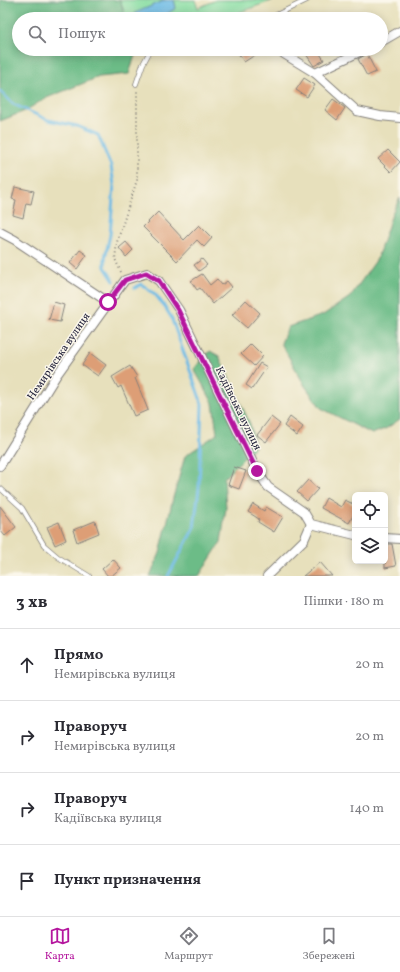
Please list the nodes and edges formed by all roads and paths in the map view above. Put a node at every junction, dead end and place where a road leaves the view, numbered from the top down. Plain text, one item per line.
1 (306, 0) edge
2 (283, 12) edge
3 (400, 31) edge
4 (388, 38) edge
5 (147, 56) edge
6 (291, 56) edge
7 (351, 56) edge
8 (315, 73) junction
9 (136, 84) joint
10 (400, 118) edge
11 (0, 232) edge
12 (125, 280) junction
13 (108, 302) junction
14 (0, 466) edge
15 (0, 488) edge
16 (311, 524) junction
17 (352, 534) edge
18 (388, 538) edge
19 (400, 539) edge
20 (89, 576) edge
21 (267, 576) edge

1 - 2 lane
3 - 4 street
5 - 9 lane
6 - 8 street
7 - 8 street
8 - 10 street
9 - 12 path
11 - 13 street
12 - 13 street, Немирівська вулиця
12 - 16 street, Кадіївська вулиця
13 - 14 street, Немирівська вулиця
15 - 20 lane
16 - 17 street
16 - 21 street
18 - 19 street

